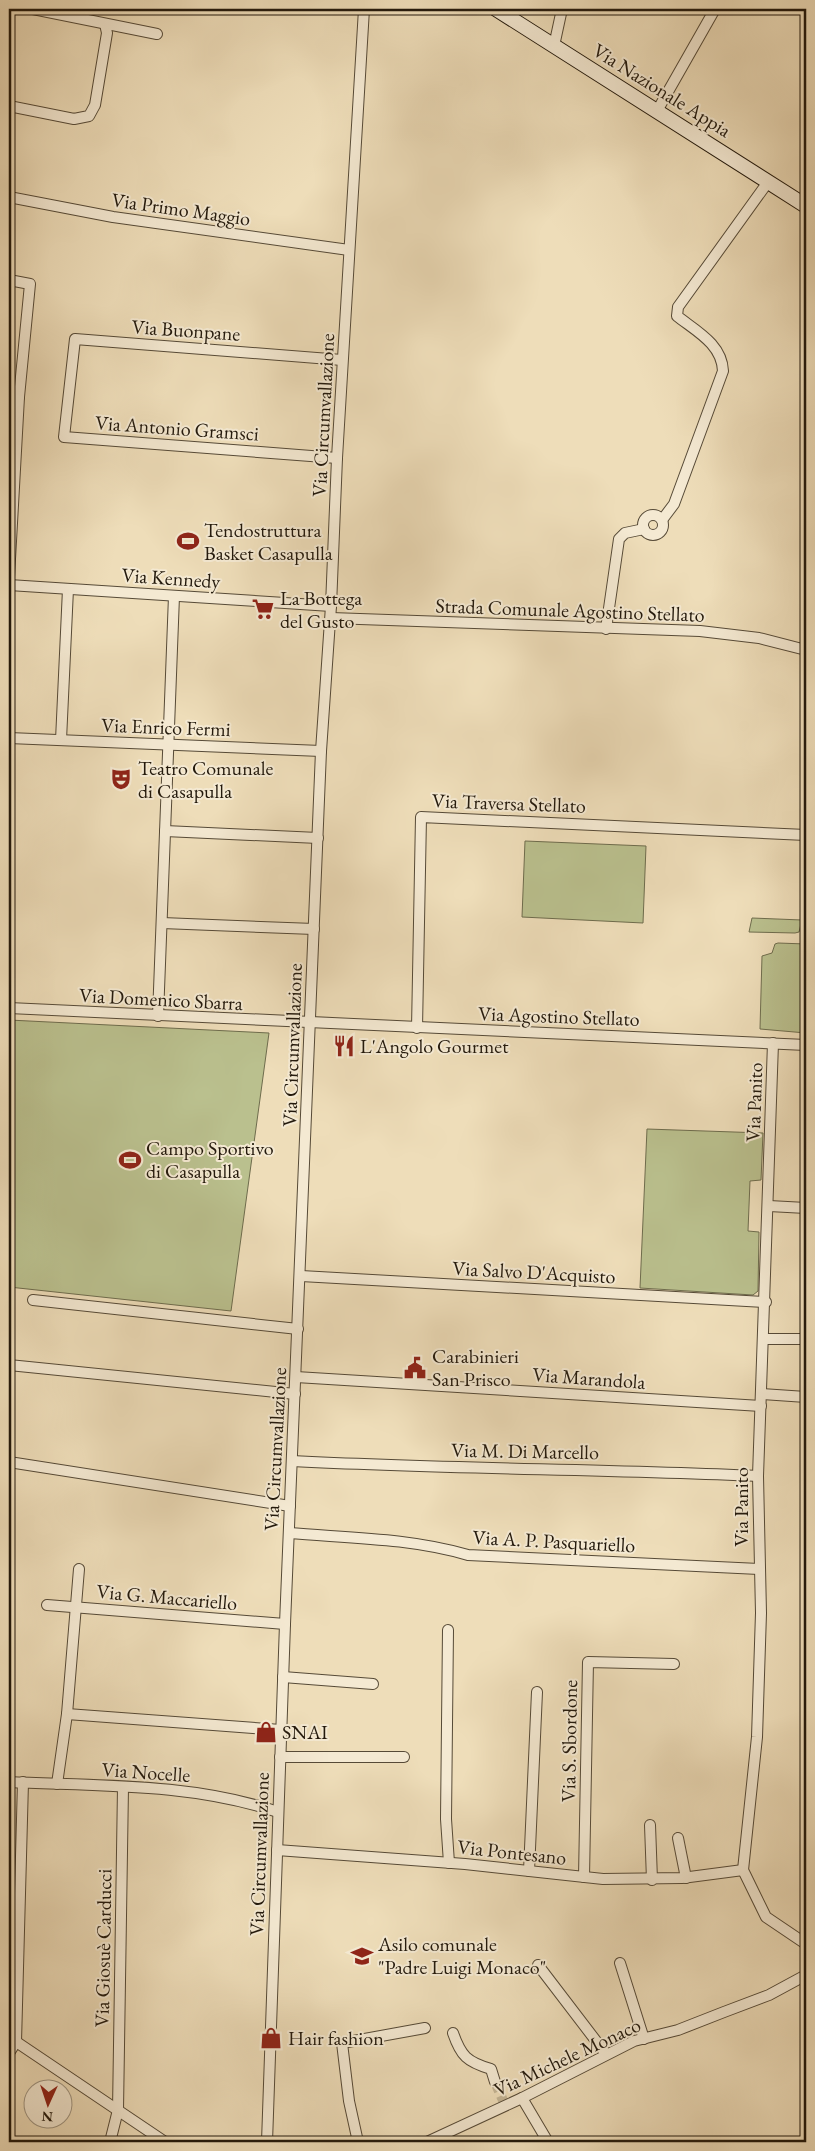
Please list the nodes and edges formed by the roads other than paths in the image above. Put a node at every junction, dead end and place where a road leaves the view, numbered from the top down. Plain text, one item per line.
1 (33, 9) edge
2 (364, 9) edge
3 (496, 9) edge
4 (562, 9) edge
5 (715, 9) edge
6 (106, 24) junction
7 (156, 34) dead end
8 (554, 46) junction
9 (9, 106) edge
10 (657, 111) junction
11 (768, 182) junction
12 (9, 197) edge
13 (806, 206) edge
14 (349, 250) junction
15 (9, 280) edge
16 (342, 360) junction
17 (69, 387) joint
18 (14, 396) edge
19 (336, 458) junction
20 (9, 577) edge
21 (9, 585) edge
22 (68, 589) junction
23 (174, 596) junction
24 (331, 606) junction
25 (331, 618) junction
26 (606, 629) junction
27 (806, 650) edge
28 (9, 738) edge
29 (61, 740) junction
30 (169, 744) junction
31 (321, 751) junction
32 (165, 831) junction
33 (806, 835) edge
34 (318, 838) junction
35 (162, 923) junction
36 (314, 930) junction
37 (9, 1008) edge
38 (158, 1016) junction
39 (310, 1024) junction
40 (417, 1028) junction
41 (773, 1044) junction
42 (806, 1045) edge
43 (769, 1206) junction
44 (806, 1208) edge
45 (301, 1276) junction
46 (32, 1300) dead end
47 (766, 1302) junction
48 (298, 1329) junction
49 (764, 1339) junction
50 (806, 1339) edge
51 (9, 1365) edge
52 (296, 1377) junction
53 (295, 1394) junction
54 (761, 1394) junction
55 (806, 1396) edge
56 (761, 1406) junction
57 (292, 1461) junction
58 (9, 1462) edge
59 (758, 1476) junction
60 (290, 1506) junction
61 (289, 1533) junction
62 (79, 1569) dead end
63 (758, 1569) junction
64 (47, 1605) dead end
65 (77, 1607) junction
66 (285, 1624) junction
67 (448, 1630) dead end
68 (674, 1664) dead end
69 (283, 1677) junction
70 (374, 1684) dead end
71 (537, 1692) dead end
72 (67, 1714) junction
73 (281, 1730) junction
74 (280, 1757) junction
75 (404, 1757) dead end
76 (9, 1782) edge
77 (23, 1782) junction
78 (57, 1784) junction
79 (122, 1787) junction
80 (278, 1812) junction
81 (650, 1825) dead end
82 (678, 1838) dead end
83 (277, 1850) junction
84 (449, 1863) junction
85 (743, 1870) junction
86 (529, 1871) junction
87 (584, 1877) junction
88 (686, 1878) junction
89 (652, 1880) junction
90 (806, 1944) edge
91 (620, 1963) dead end
92 (538, 1965) dead end
93 (806, 1975) edge
94 (425, 2028) dead end
95 (453, 2033) dead end
96 (12, 2039) edge
97 (644, 2039) junction
98 (9, 2052) edge
99 (606, 2054) junction
100 (495, 2082) tunnel mouth
101 (522, 2098) junction
102 (118, 2110) junction
103 (110, 2142) edge
104 (165, 2142) edge
105 (267, 2142) edge
106 (358, 2142) edge
107 (427, 2142) edge
108 (548, 2142) edge

1 - 6 street
2 - 14 street, Via Circumvallazione
3 - 8 main road, Via Nazionale Appia
4 - 8 street
5 - 10 street
6 - 7 street
6 - 9 street
8 - 10 main road, Via Nazionale Appia
10 - 11 main road, Via Nazionale Appia
11 - 13 main road, Via Nazionale Appia
11 - 26 street
12 - 14 street, Via Primo Maggio
14 - 16 street, Via Circumvallazione
15 - 18 street
16 - 17 street, Via Buonpane
16 - 19 street, Via Circumvallazione
17 - 19 street, Via Antonio Gramsci
18 - 20 street
19 - 24 street, Via Circumvallazione
21 - 22 street, Via Kennedy
22 - 23 street, Via Kennedy
22 - 29 street
23 - 24 street, Via Kennedy
23 - 30 street
24 - 25 street, Via Circumvallazione
25 - 26 street, Strada Comunale Agostino Stellato
25 - 31 street, Via Circumvallazione
26 - 27 street, Strada Comunale Agostino Stellato
28 - 29 street, Via Enrico Fermi
29 - 30 street, Via Enrico Fermi
30 - 31 street, Via Enrico Fermi
30 - 32 street
31 - 34 street, Via Circumvallazione
32 - 34 street
32 - 35 street
33 - 40 street, Via Traversa Stellato
34 - 36 street, Via Circumvallazione
35 - 36 street
35 - 38 street
36 - 39 street, Via Circumvallazione
37 - 38 street, Via Domenico Sbarra
38 - 39 street, Via Domenico Sbarra
39 - 40 street, Via Agostino Stellato
39 - 45 street, Via Circumvallazione
40 - 41 street, Via Agostino Stellato
41 - 42 street, Via Agostino Stellato
41 - 43 street, Via Panito
43 - 44 street
43 - 47 street, Via Panito
45 - 47 street, Via Salvo D'Acquisto
45 - 48 street, Via Circumvallazione
46 - 48 street
47 - 49 street, Via Panito
48 - 52 street, Via Circumvallazione
49 - 50 street
49 - 54 street, Via Panito
51 - 53 street
52 - 53 street, Via Circumvallazione
52 - 56 street, Via Marandola
53 - 57 street, Via Circumvallazione
54 - 55 street
54 - 56 street, Via Panito
56 - 59 street, Via Panito
57 - 59 street, Via M. Di Marcello
57 - 60 street, Via Circumvallazione
58 - 60 street
59 - 63 street, Via Panito
60 - 61 street, Via Circumvallazione
61 - 63 street, Via A. P. Pasquariello
61 - 66 street, Via Circumvallazione
62 - 65 street
63 - 85 street, Via Panito
64 - 65 street, Via G. Maccariello
65 - 66 street, Via G. Maccariello
65 - 72 street
66 - 69 street, Via Circumvallazione
67 - 84 street
68 - 87 street, Via S. Sbordone
69 - 70 street
69 - 73 street, Via Circumvallazione
71 - 86 street
72 - 73 street
72 - 78 street
73 - 74 street, Via Circumvallazione
74 - 75 street
74 - 80 street, Via Circumvallazione
76 - 77 street, Via Nocelle
77 - 78 street, Via Nocelle
77 - 96 street
78 - 79 street, Via Nocelle
79 - 80 street, Via Nocelle
79 - 102 street, Via Giosuè Carducci
80 - 83 street, Via Circumvallazione
81 - 89 street
82 - 88 street
83 - 84 street, Via Pontesano
83 - 105 street, Via Circumvallazione
84 - 86 street, Via Pontesano
85 - 88 street, Via Pontesano
85 - 90 street
86 - 87 street, Via Pontesano
87 - 89 street, Via Pontesano
88 - 89 street, Via Pontesano
91 - 97 street
92 - 99 street
93 - 97 street, Via Michele Monaco
94 - 106 street
95 - 100 street
96 - 98 street
96 - 102 street
97 - 99 street, Via Michele Monaco
99 - 101 street, Via Michele Monaco
101 - 107 street, Via Michele Monaco
101 - 108 street
102 - 103 street, Via Giosuè Carducci
102 - 104 street

